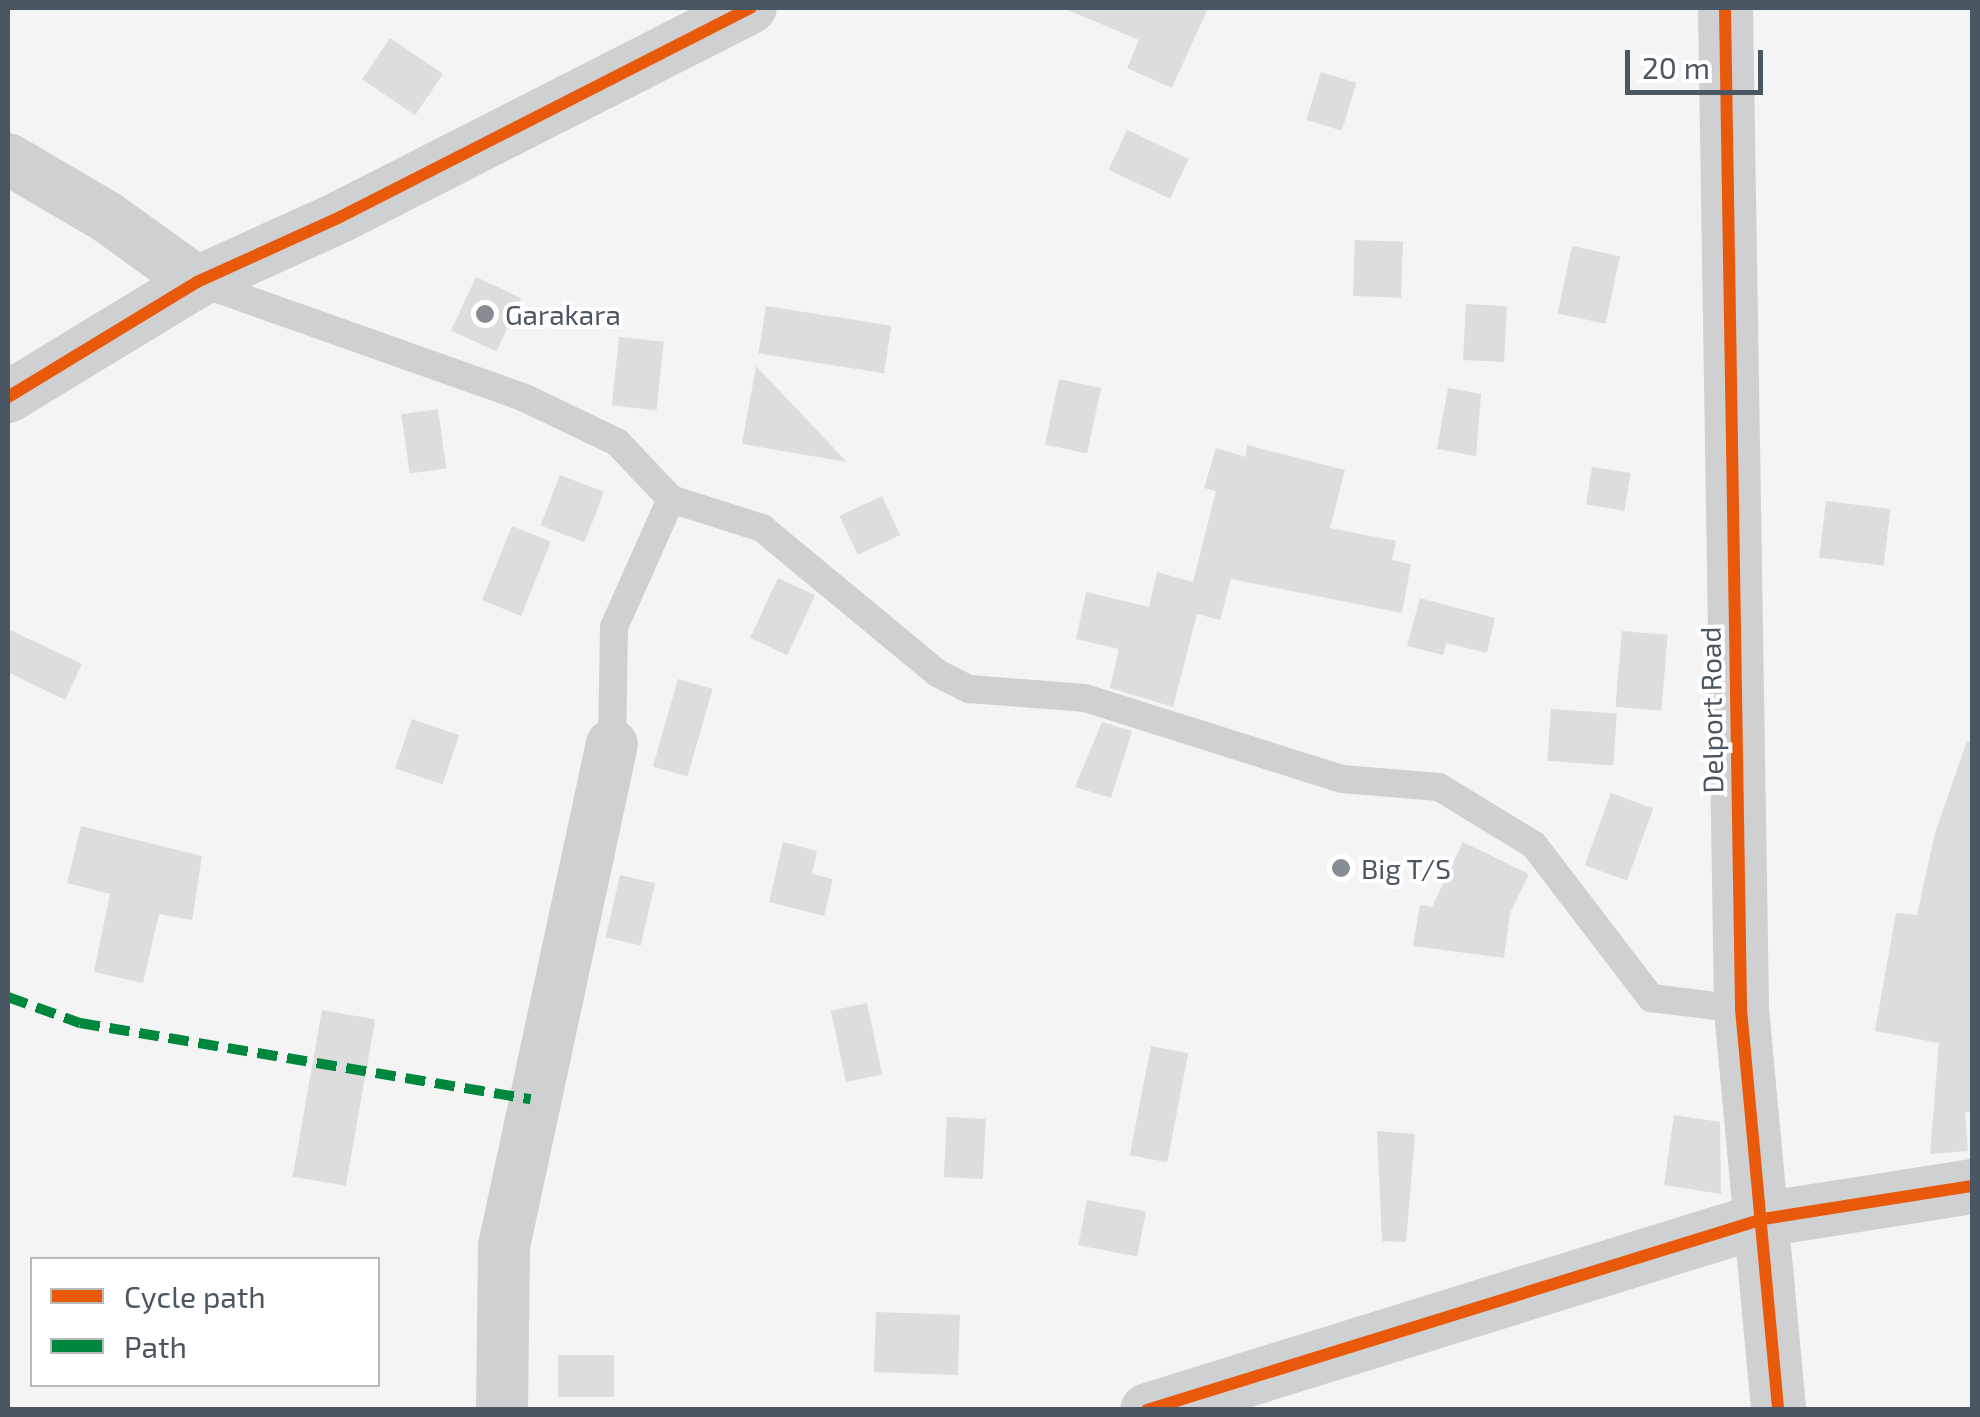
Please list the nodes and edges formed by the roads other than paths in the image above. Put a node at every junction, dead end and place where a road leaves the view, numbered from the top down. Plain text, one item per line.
1 (751, 8) edge
2 (1725, 8) edge
3 (8, 159) edge
4 (197, 282) junction
5 (8, 397) edge
6 (671, 500) junction
7 (612, 744) joint
8 (1740, 1010) junction
9 (1972, 1186) edge
10 (1763, 1219) junction
11 (502, 1410) edge
12 (1147, 1410) edge
13 (1778, 1410) edge

1 - 4 street
2 - 8 street, Delport Road
3 - 4 street
4 - 5 street
4 - 6 lane
6 - 7 lane
6 - 8 lane
7 - 11 street
8 - 10 street, Delport Road
9 - 10 street
10 - 12 street
10 - 13 street, Delport Road

